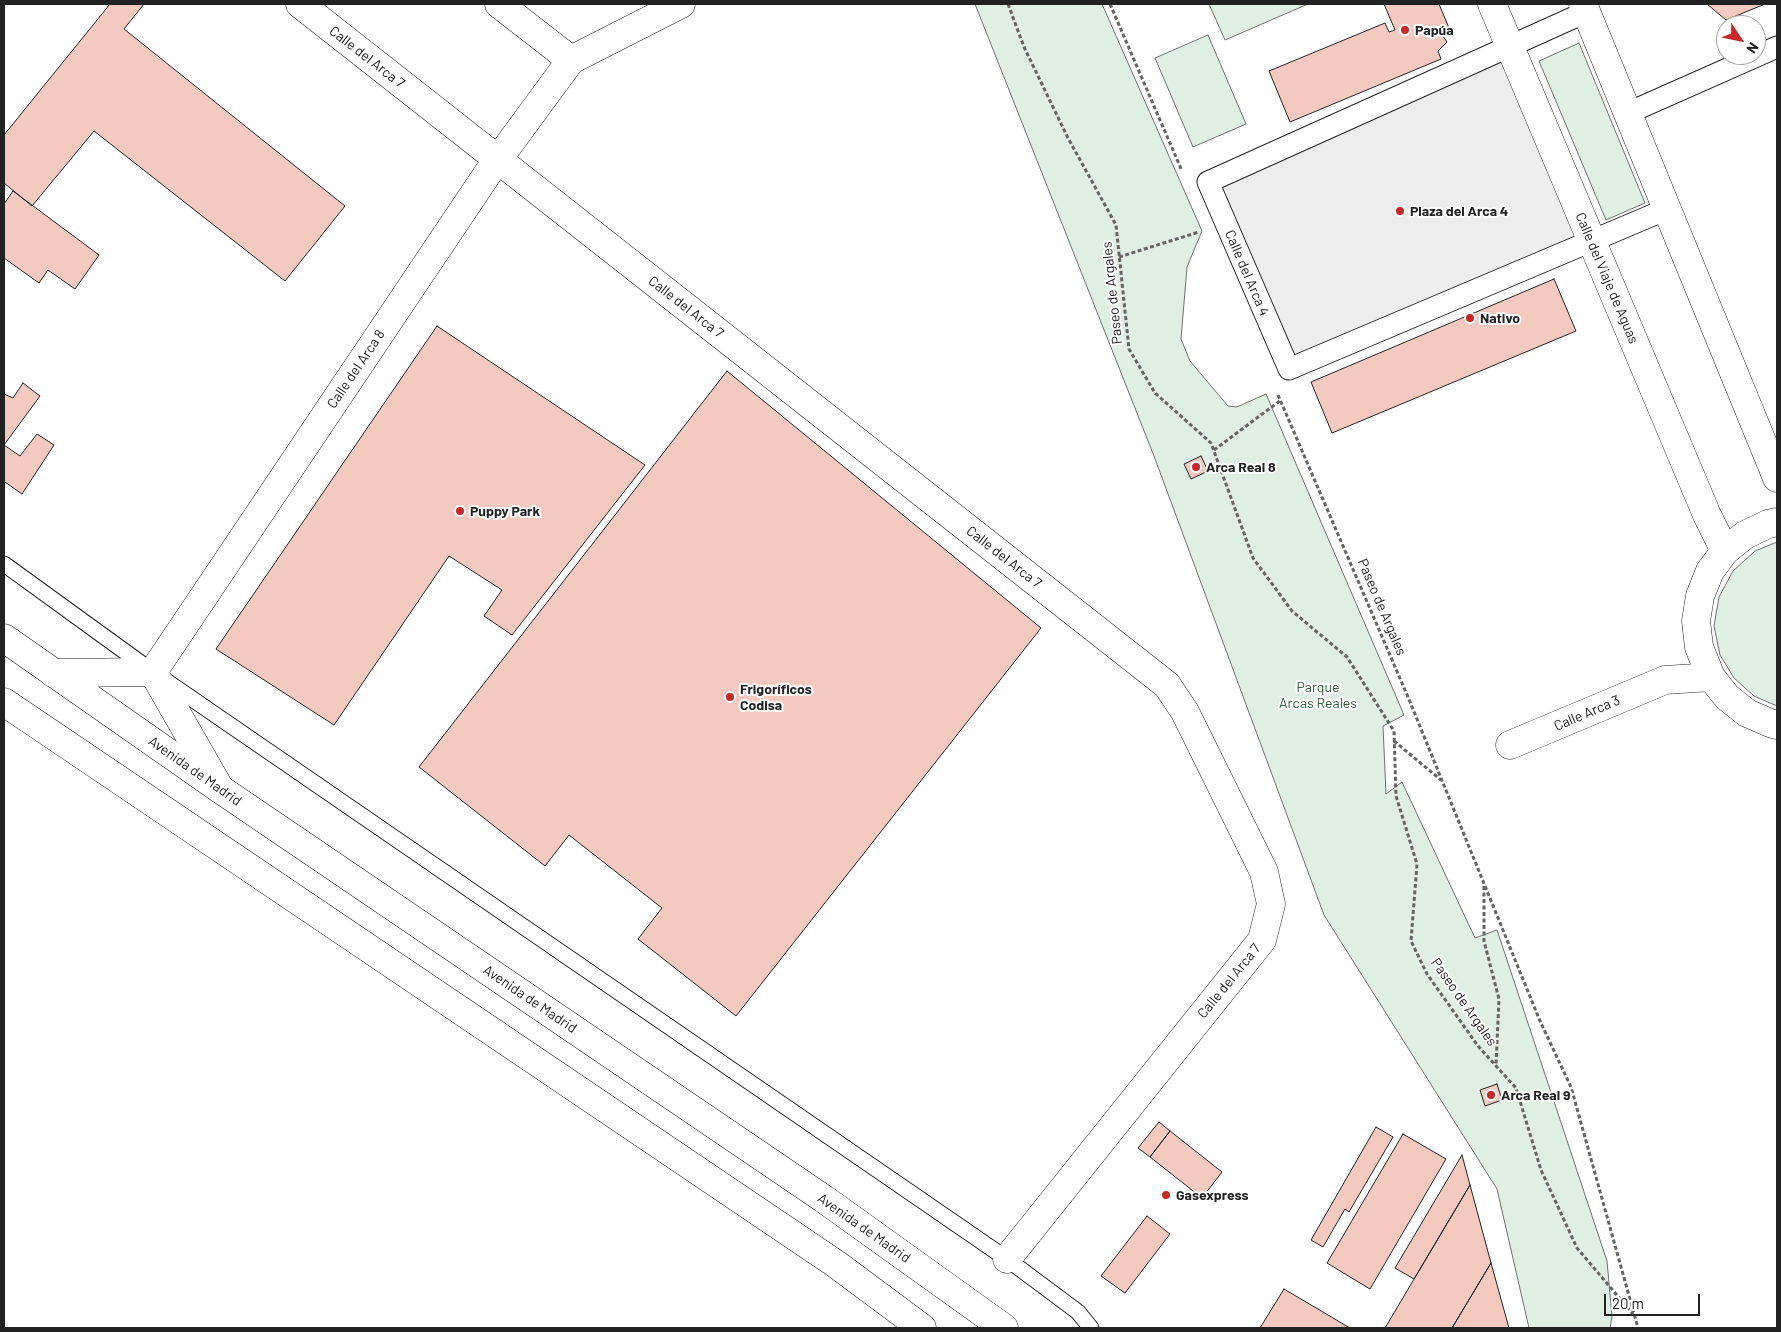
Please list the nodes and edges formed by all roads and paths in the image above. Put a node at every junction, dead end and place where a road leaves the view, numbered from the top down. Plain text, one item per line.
1 (300, 4) edge
2 (499, 4) edge
3 (681, 4) edge
4 (1008, 4) edge
5 (1110, 4) edge
6 (1492, 4) edge
7 (1584, 8) edge
8 (1510, 47) junction
9 (1777, 47) edge
10 (571, 60) junction
11 (1628, 113) junction
12 (498, 159) junction
13 (1184, 175) dead end
14 (1667, 209) junction
15 (1202, 231) dead end
16 (1592, 241) junction
17 (1119, 257) junction
18 (1277, 391) dead end
19 (1281, 400) junction
20 (1214, 450) junction
21 (1777, 478) edge
22 (1777, 522) edge
23 (1725, 551) junction
24 (4, 564) edge
25 (4, 638) edge
26 (1699, 647) junction
27 (153, 672) junction
28 (53, 673) junction
29 (1711, 677) junction
30 (1665, 680) junction
31 (4, 702) edge
32 (1777, 725) edge
33 (1394, 740) junction
34 (1510, 745) dead end
35 (1443, 781) junction
36 (220, 789) junction
37 (1484, 882) junction
38 (1496, 1066) junction
39 (1007, 1259) junction
40 (1633, 1314) junction
41 (922, 1328) edge
42 (1004, 1328) edge
43 (1091, 1328) edge
44 (1638, 1328) edge

1 - 12 street, Calle del Arca 7
2 - 10 street
3 - 10 street, Calle del Arca 8
4 - 17 path, Paseo de Argales
5 - 13 path
6 - 8 street, Calle del Viaje de Aguas
7 - 8 street, Calle del Arca 4
7 - 11 street
8 - 16 street, Calle del Viaje de Aguas
8 - 16 street, Calle del Arca 4
9 - 11 street
10 - 12 street, Calle del Arca 8
11 - 14 street
12 - 27 street, Calle del Arca 8
12 - 39 street, Calle del Arca 7
14 - 16 street, Calle del Arca 4
14 - 21 street
15 - 17 path
16 - 23 street, Calle del Viaje de Aguas
17 - 20 path, Paseo de Argales
18 - 19 path, Paseo de Argales
19 - 20 path
19 - 35 path, Paseo de Argales
20 - 33 path, Paseo de Argales
22 - 23 street
23 - 26 street
24 - 27 lane
25 - 28 street, Avenida de Madrid
26 - 29 street
26 - 30 street, Calle Arca 3
27 - 28 street
27 - 36 street
27 - 39 lane
28 - 36 street, Avenida de Madrid
29 - 30 street, Calle Arca 3
29 - 32 street
30 - 34 street, Calle Arca 3
31 - 41 street
33 - 35 path
33 - 38 path, Paseo de Argales
35 - 37 path, Paseo de Argales
36 - 42 street, Avenida de Madrid
37 - 38 path
37 - 40 path, Paseo de Argales
38 - 40 path, Paseo de Argales
39 - 43 lane
40 - 44 path, Paseo de Argales

